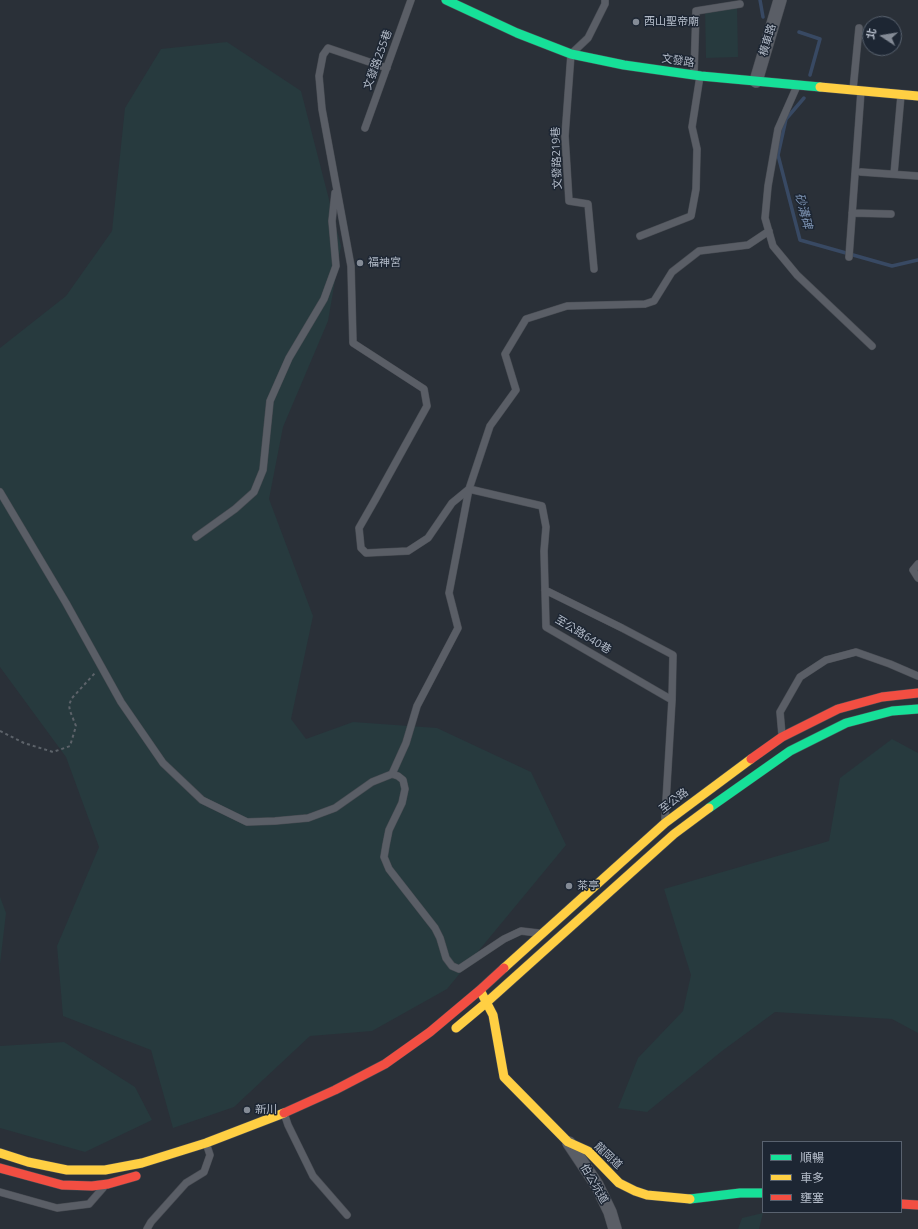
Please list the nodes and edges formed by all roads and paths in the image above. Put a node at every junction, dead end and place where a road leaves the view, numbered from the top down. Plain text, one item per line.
1 (411, 0) edge
2 (446, 0) edge
3 (605, 0) edge
4 (780, 0) edge
5 (740, 4) dead end
6 (859, 28) dead end
7 (571, 54) junction
8 (386, 68) junction
9 (697, 75) junction
10 (756, 80) junction
11 (798, 84) junction
12 (857, 90) junction
13 (901, 95) junction
14 (918, 96) edge
15 (364, 128) dead end
16 (862, 172) dead end
17 (894, 174) junction
18 (918, 176) edge
19 (336, 187) junction
20 (852, 213) junction
21 (891, 214) dead end
22 (769, 231) junction
23 (640, 236) dead end
24 (849, 257) dead end
25 (594, 269) dead end
26 (872, 346) dead end
27 (469, 489) junction
28 (0, 492) edge
29 (196, 537) dead end
30 (918, 564) edge
31 (918, 578) edge
32 (545, 590) junction
33 (102, 667) junction
34 (918, 676) edge
35 (918, 693) edge
36 (672, 700) junction
37 (918, 709) edge
38 (0, 731) edge
39 (782, 737) junction
40 (790, 751) junction
41 (392, 774) junction
42 (665, 823) junction
43 (674, 834) junction
44 (540, 934) junction
45 (550, 946) junction
46 (480, 990) junction
47 (487, 1002) junction
48 (448, 1034) dead end
49 (284, 1113) junction
50 (568, 1142) junction
51 (206, 1143) junction
52 (0, 1153) edge
53 (0, 1168) edge
54 (117, 1168) junction
55 (144, 1173) dead end
56 (108, 1184) junction
57 (0, 1192) edge
58 (762, 1193) edge
59 (902, 1204) edge
60 (918, 1205) edge
61 (348, 1215) dead end
62 (147, 1229) edge
63 (616, 1229) edge

1 - 8 lane, 文發路255巷
2 - 7 street, 文發路
3 - 7 lane
4 - 10 street, 橫車路
5 - 9 lane
6 - 12 lane
7 - 9 street, 文發路
7 - 25 lane, 文發路219巷
8 - 15 lane, 文發路255巷
8 - 19 lane
9 - 10 street, 文發路
9 - 23 lane
10 - 11 street, 文發路
11 - 12 street, 文發路
11 - 22 lane
12 - 13 street, 文發路
12 - 20 lane
13 - 14 street, 文發路
13 - 17 lane
16 - 17 lane
17 - 18 lane
19 - 27 lane
19 - 29 lane
20 - 21 lane
20 - 24 lane
22 - 26 lane
22 - 27 lane
27 - 32 lane, 至公路640巷
27 - 41 lane
28 - 33 lane
30 - 31 lane
32 - 36 lane, 至公路640巷
32 - 36 lane
33 - 38 path
33 - 41 lane
34 - 39 lane
35 - 39 street, 至公路
36 - 42 lane
37 - 40 street
39 - 40 street
39 - 42 street, 至公路
40 - 43 street
41 - 44 lane
42 - 43 street
42 - 44 street, 至公路
43 - 45 street
44 - 45 lane
44 - 46 street, 至公路
45 - 47 street
46 - 47 street, 龍岡道
46 - 49 street, 至公路
47 - 48 street
47 - 50 street, 龍岡道
49 - 51 street, 至公路
49 - 61 lane
50 - 58 street, 龍岡道
50 - 63 street, 伯公坑道
51 - 54 street, 至公路
51 - 62 lane
52 - 54 street, 至公路
53 - 56 street
54 - 56 lane
55 - 56 street
56 - 57 lane
59 - 60 street

